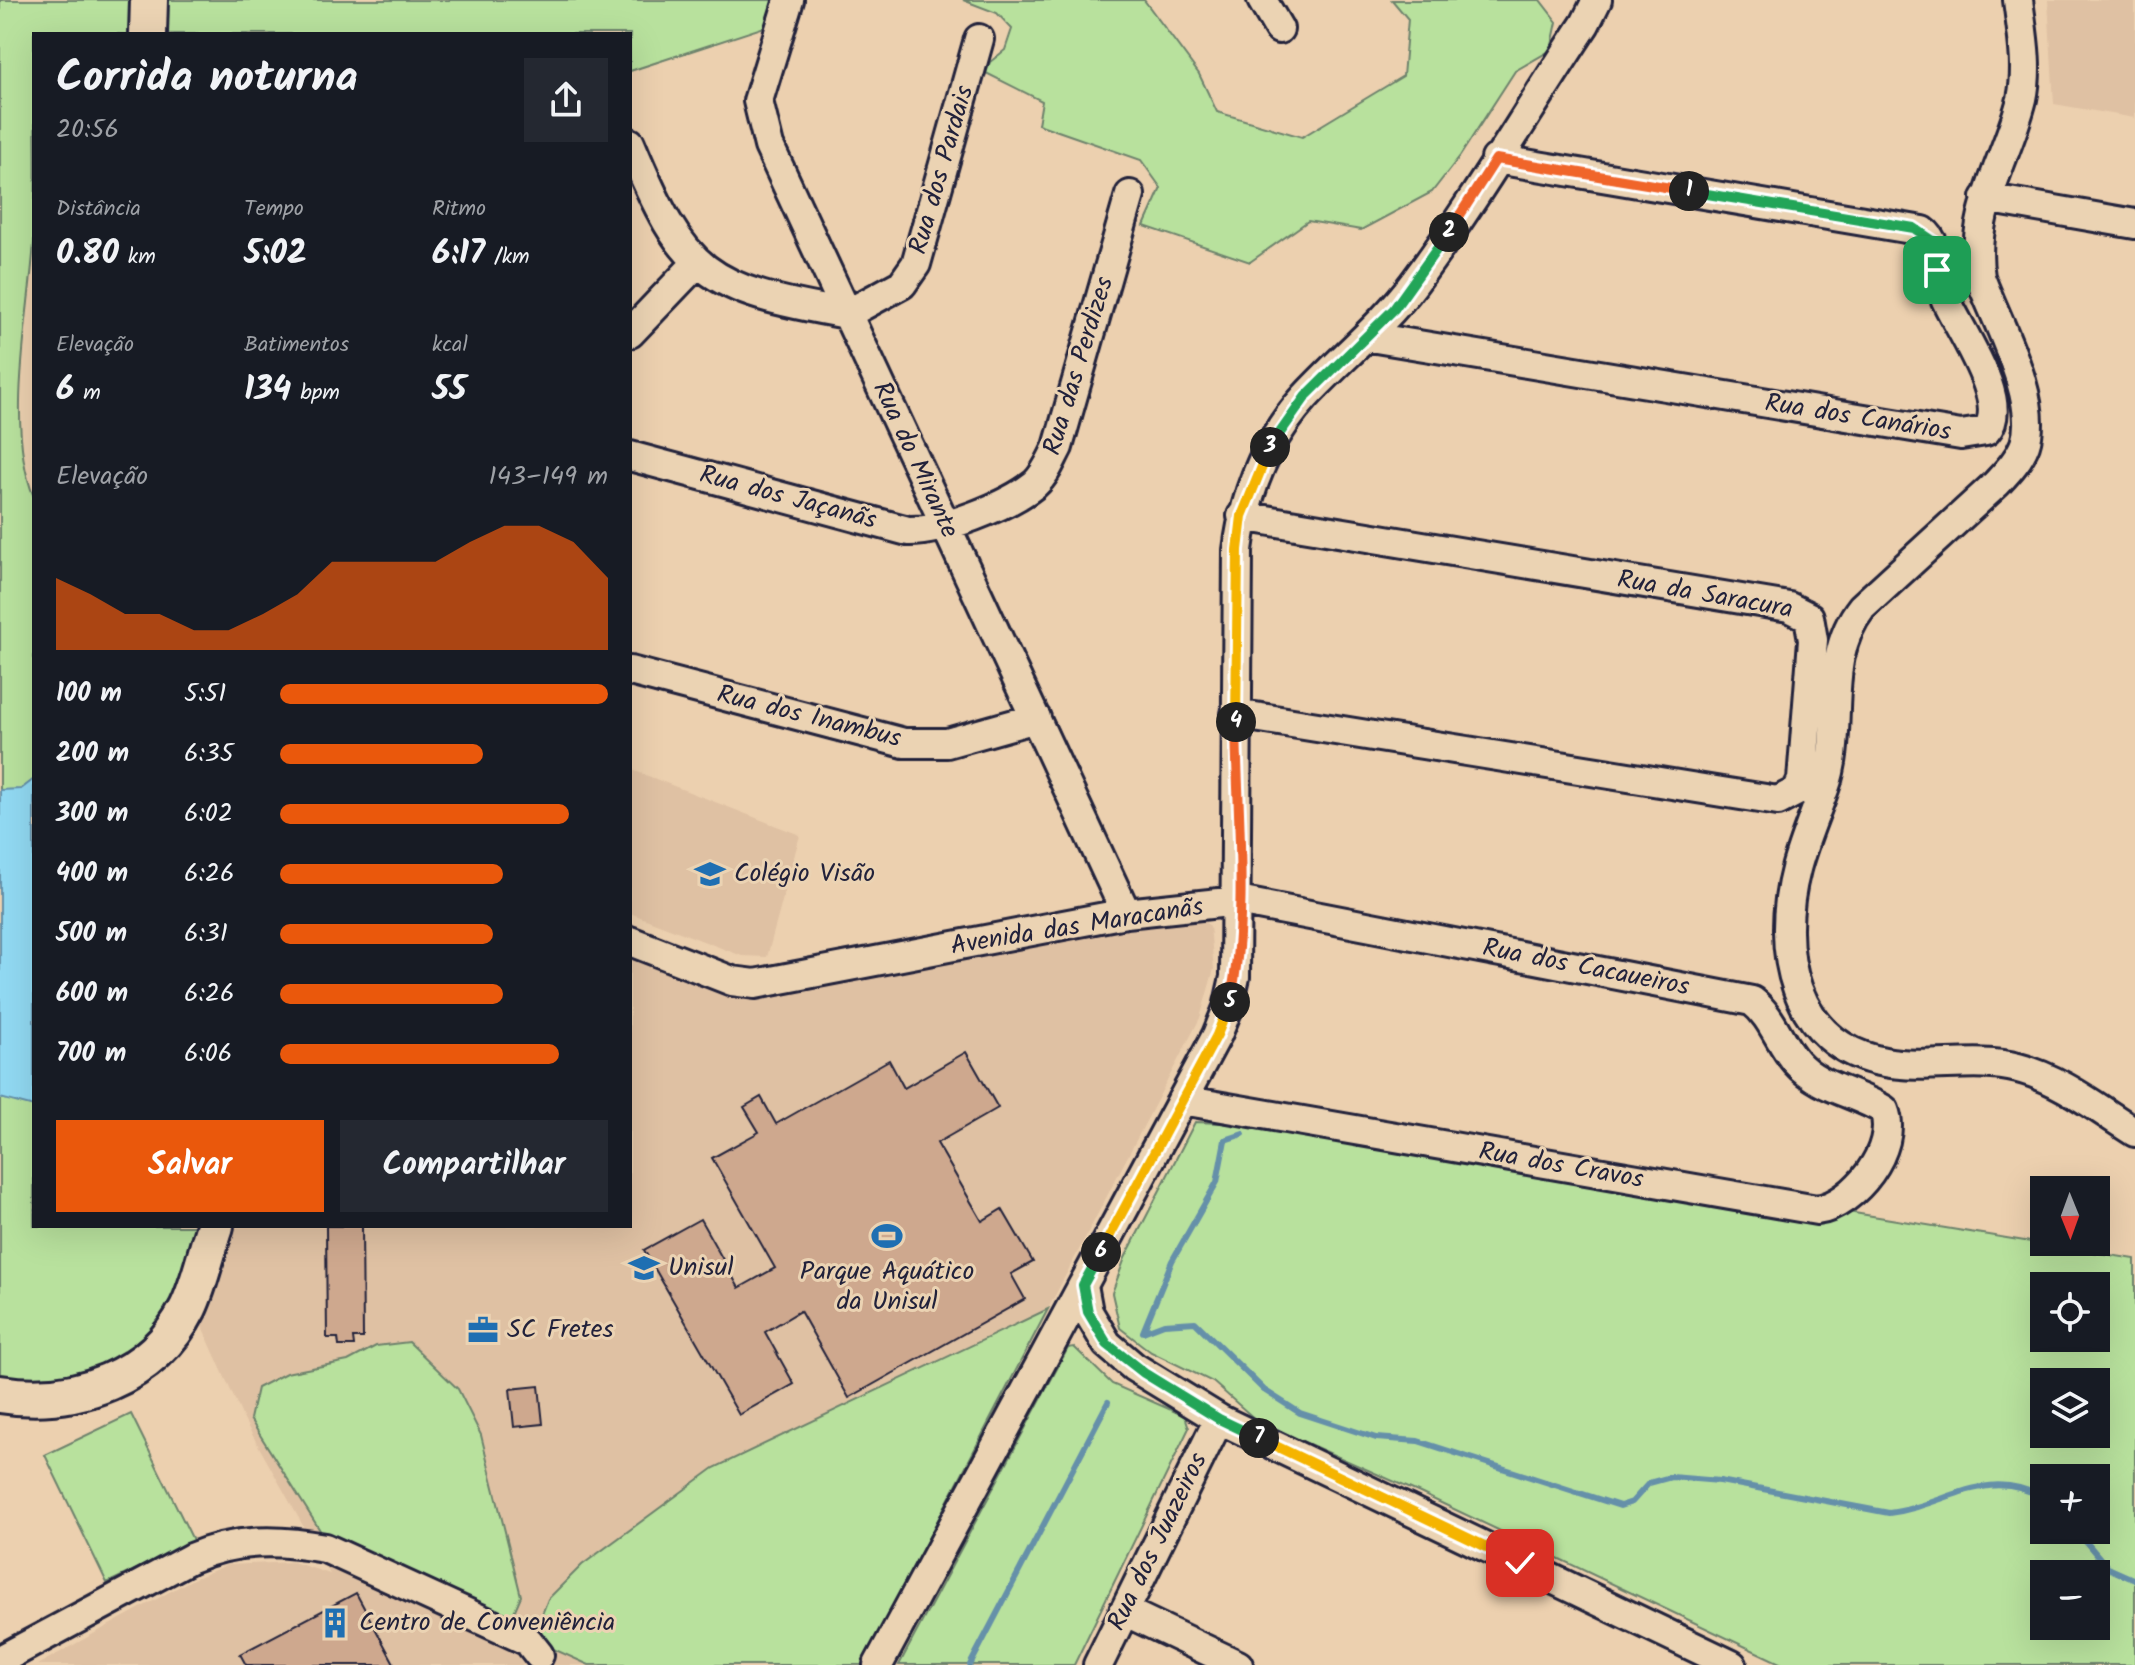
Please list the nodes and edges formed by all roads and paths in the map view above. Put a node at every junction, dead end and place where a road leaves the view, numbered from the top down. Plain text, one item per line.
1 (149, 0) edge
2 (789, 0) edge
3 (1262, 0) edge
4 (1597, 0) edge
5 (2018, 0) edge
6 (1279, 29) dead end
7 (148, 32) edge
8 (979, 39) dead end
9 (632, 147) edge
10 (1496, 159) junction
11 (1130, 195) dead end
12 (1986, 198) junction
13 (2135, 224) edge
14 (697, 263) junction
15 (847, 314) junction
16 (632, 331) edge
17 (1370, 337) junction
18 (632, 457) edge
19 (1242, 516) junction
20 (947, 527) junction
21 (632, 672) edge
22 (1236, 714) junction
23 (1036, 718) junction
24 (1238, 901) junction
25 (1126, 913) junction
26 (632, 942) edge
27 (1182, 1100) junction
28 (1887, 1119) joint
29 (2135, 1132) edge
30 (214, 1228) edge
31 (1083, 1285) junction
32 (0, 1394) edge
33 (1219, 1419) junction
34 (1124, 1611) junction
35 (0, 1660) edge
36 (550, 1660) edge
37 (21, 1665) edge
38 (878, 1665) edge
39 (1098, 1665) edge
40 (1238, 1665) edge
41 (1732, 1665) edge

1 - 7 main road
2 - 15 street, Rua do Mirante
3 - 6 street
4 - 10 street, Avenida das Maracanãs
5 - 12 street
8 - 15 street, Rua dos Pardais
9 - 14 street
10 - 17 street, Avenida das Maracanãs
10 - 17 street, Rua dos Canários
11 - 20 street, Rua das Perdizes
12 - 13 street
12 - 29 street
14 - 15 street
14 - 16 street
15 - 20 street, Rua do Mirante
17 - 19 street, Avenida das Maracanãs
18 - 20 street, Rua dos Jaçanãs
19 - 22 street, Avenida das Maracanãs
19 - 22 street, Rua da Saracura
20 - 23 street, Rua do Mirante
21 - 23 street, Rua dos Inambus
22 - 24 street, Avenida das Maracanãs
23 - 25 street, Rua do Mirante
24 - 25 street, Avenida das Maracanãs
24 - 27 street
24 - 28 street, Rua dos Cacaueiros
25 - 26 street, Avenida das Maracanãs
27 - 28 street, Rua dos Cravos
27 - 31 street
30 - 32 main road
31 - 33 street
31 - 38 street
33 - 34 street, Rua dos Juazeiros
33 - 41 street
34 - 39 street, Rua dos Juazeiros
34 - 40 street
35 - 36 street
36 - 37 street

